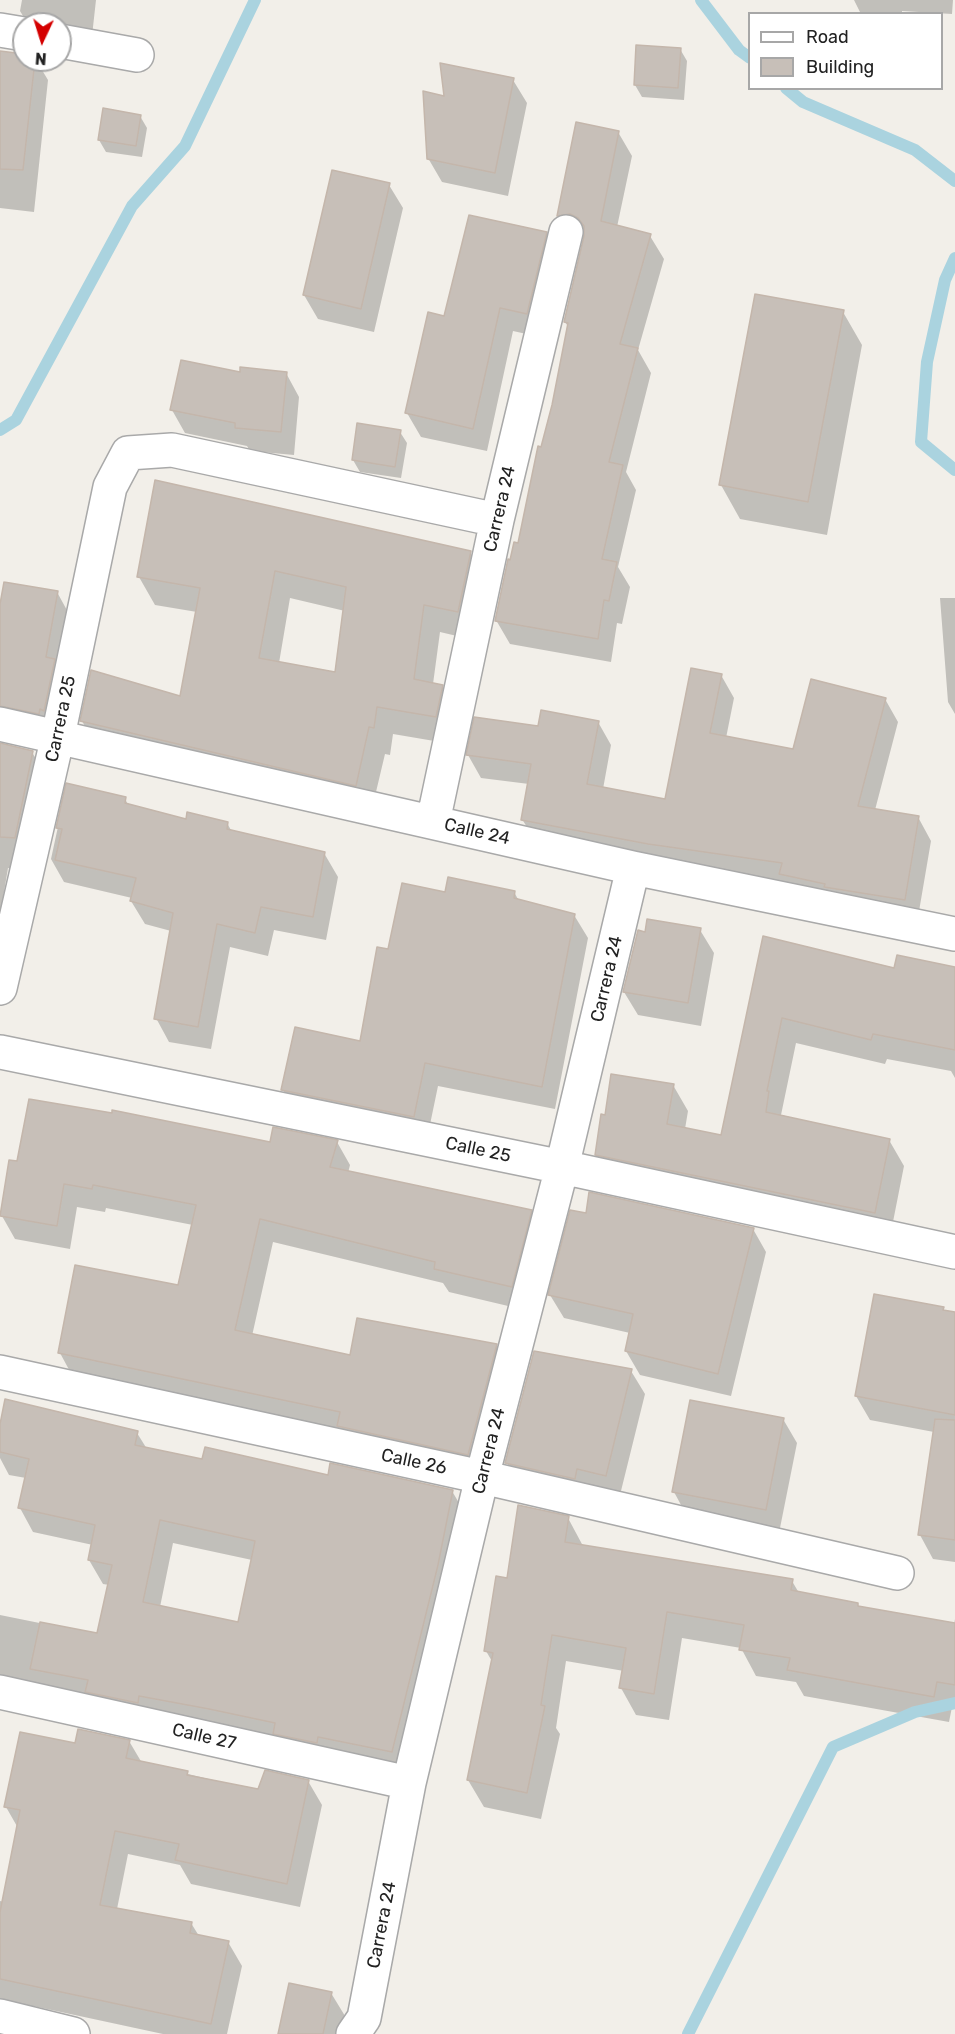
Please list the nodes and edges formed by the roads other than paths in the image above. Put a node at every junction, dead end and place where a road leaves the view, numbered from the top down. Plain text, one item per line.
1 (72, 43) edge
2 (137, 55) dead end
3 (566, 232) dead end
4 (497, 520) junction
5 (0, 724) edge
6 (58, 736) junction
7 (433, 822) junction
8 (633, 868) junction
9 (955, 934) edge
10 (0, 988) edge
11 (0, 1052) edge
12 (562, 1167) junction
13 (955, 1252) edge
14 (0, 1372) edge
15 (483, 1477) junction
16 (897, 1573) dead end
17 (0, 1692) edge
18 (409, 1783) junction
19 (0, 2016) edge
20 (73, 2034) edge
21 (353, 2034) edge

1 - 2 street
3 - 4 street, Carrera 24
4 - 6 street, Carrera 25
4 - 7 street, Carrera 24
5 - 6 street, Calle 24
6 - 7 street, Calle 24
6 - 10 street, Carrera 25
7 - 8 street, Calle 24
8 - 9 street, Calle 24
8 - 12 street, Carrera 24
11 - 12 street, Calle 25
12 - 13 street, Calle 25
12 - 15 street, Carrera 24
14 - 15 street, Calle 26
15 - 16 street, Calle 26
15 - 18 street, Carrera 24
17 - 18 street, Calle 27
18 - 21 street, Carrera 24
19 - 20 street

